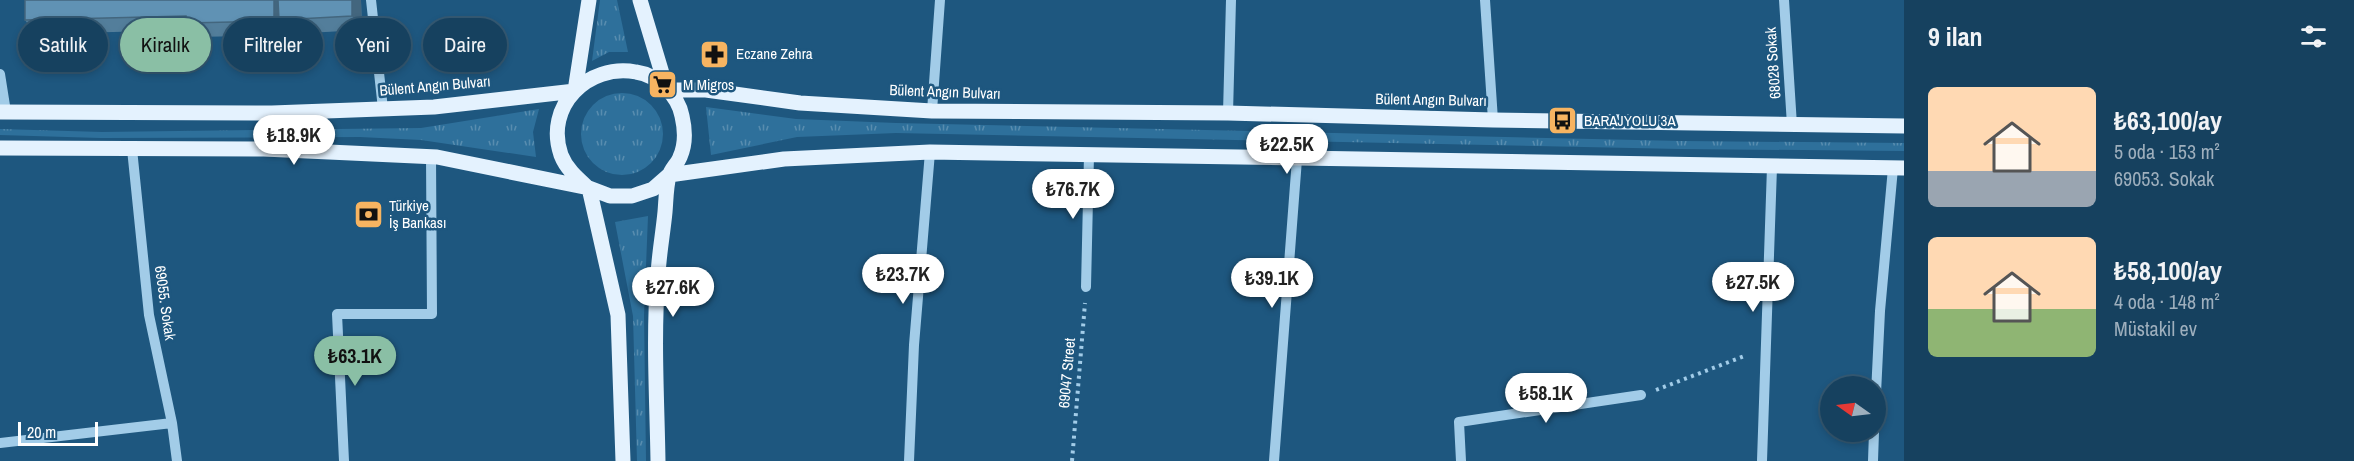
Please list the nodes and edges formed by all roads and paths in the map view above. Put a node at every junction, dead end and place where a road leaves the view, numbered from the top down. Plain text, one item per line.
1 (371, 0) edge
2 (589, 0) edge
3 (640, 0) edge
4 (940, 0) edge
5 (1231, 0) edge
6 (1485, 0) edge
7 (1784, 0) edge
8 (0, 74) edge
9 (667, 90) junction
10 (575, 91) junction
11 (383, 109) junction
12 (932, 111) junction
13 (3, 112) edge
14 (1228, 113) junction
15 (1493, 120) junction
16 (1792, 124) junction
17 (1904, 126) edge
18 (0, 148) edge
19 (132, 149) junction
20 (930, 152) junction
21 (1089, 155) junction
22 (431, 156) junction
23 (1298, 159) junction
24 (1772, 167) junction
25 (1899, 168) edge
26 (669, 175) junction
27 (589, 188) junction
28 (1086, 287) joint
29 (1766, 346) junction
30 (1877, 376) edge
31 (1641, 395) joint
32 (172, 423) junction
33 (1874, 442) edge
34 (0, 443) edge
35 (177, 461) edge
36 (344, 461) edge
37 (623, 461) edge
38 (658, 461) edge
39 (909, 461) edge
40 (1072, 461) edge
41 (1274, 461) edge
42 (1461, 461) edge
43 (1762, 461) edge
44 (1873, 461) edge

1 - 11 street
2 - 10 main road
3 - 9 main road
4 - 12 street
5 - 14 street
6 - 15 street
7 - 16 street, 68028 Sokak
8 - 13 street
9 - 10 main road, Bülent Angın Bulvarı
9 - 12 main road, Bülent Angın Bulvarı
9 - 26 main road
10 - 11 main road, Bülent Angın Bulvarı
10 - 27 main road
11 - 13 main road, Bülent Angın Bulvarı
12 - 14 main road, Bülent Angın Bulvarı
14 - 15 main road, Bülent Angın Bulvarı
15 - 16 main road, Bülent Angın Bulvarı
16 - 17 main road, Bülent Angın Bulvarı
18 - 19 main road
19 - 22 main road
19 - 32 street, 69055. Sokak
20 - 21 main road
20 - 26 main road
20 - 39 street
21 - 23 main road
21 - 28 street
22 - 27 main road
22 - 36 street
23 - 24 main road
23 - 41 street
24 - 25 main road
24 - 29 street
25 - 30 street
26 - 27 main road
26 - 38 main road
27 - 37 main road
28 - 40 path, 69047 Street
29 - 31 path
29 - 43 street
31 - 42 street
32 - 34 street
32 - 35 street, 69055. Sokak
33 - 44 street

